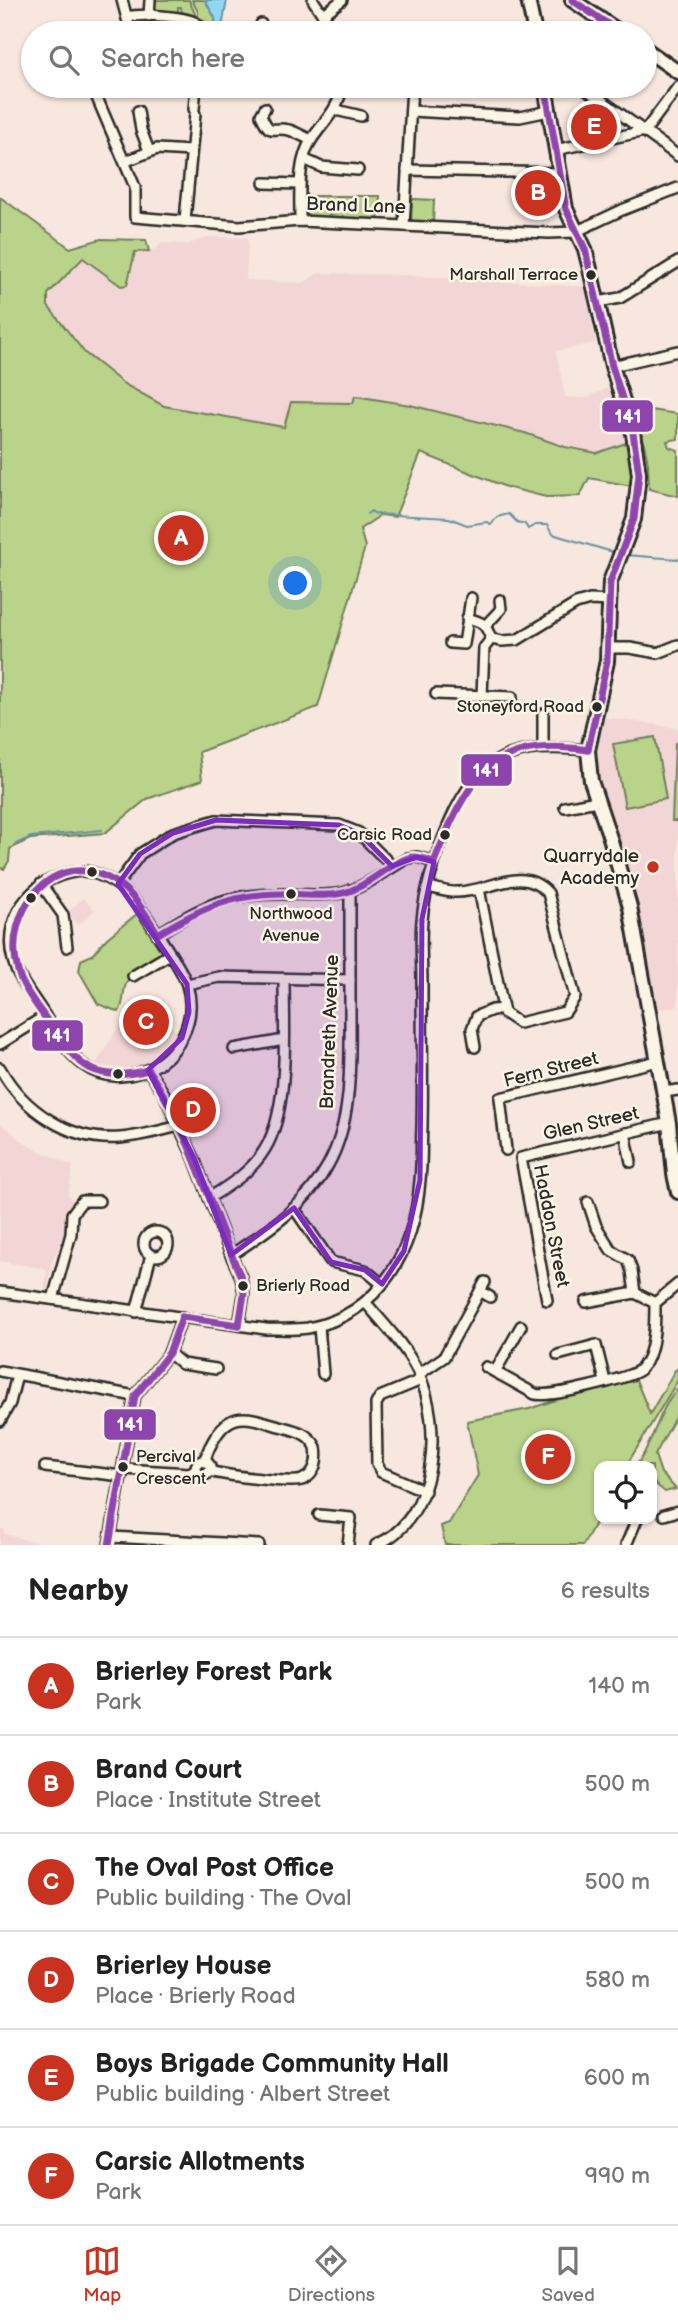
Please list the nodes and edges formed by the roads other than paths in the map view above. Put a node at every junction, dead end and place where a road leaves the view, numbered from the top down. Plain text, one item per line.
1 (122, 0) edge
2 (150, 0) edge
3 (313, 0) edge
4 (342, 0) edge
5 (528, 0) edge
6 (572, 0) edge
7 (324, 14) junction
8 (149, 16) junction
9 (128, 21) edge
10 (132, 21) edge
11 (194, 21) edge
12 (328, 21) edge
13 (532, 21) edge
14 (603, 21) edge
15 (657, 58) edge
16 (678, 72) edge
17 (678, 87) edge
18 (97, 98) edge
19 (195, 98) edge
20 (339, 98) edge
21 (412, 98) edge
22 (547, 98) edge
23 (599, 98) edge
24 (265, 108) dead end
25 (336, 110) junction
26 (138, 111) dead end
27 (411, 111) junction
28 (549, 111) junction
29 (361, 116) dead end
30 (645, 131) junction
31 (311, 140) junction
32 (555, 150) junction
33 (149, 151) junction
34 (191, 151) junction
35 (678, 156) edge
36 (304, 159) junction
37 (126, 161) junction
38 (358, 170) dead end
39 (407, 170) junction
40 (559, 173) junction
41 (264, 183) dead end
42 (299, 184) junction
43 (678, 188) edge
44 (185, 220) junction
45 (300, 221) junction
46 (404, 226) junction
47 (575, 232) junction
48 (678, 262) edge
49 (598, 302) junction
50 (678, 351) edge
51 (612, 366) junction
52 (471, 598) dead end
53 (499, 600) dead end
54 (609, 601) junction
55 (467, 618) junction
56 (486, 625) junction
57 (491, 639) junction
58 (450, 643) dead end
59 (678, 645) edge
60 (608, 648) junction
61 (436, 694) dead end
62 (482, 696) junction
63 (512, 697) dead end
64 (543, 714) dead end
65 (543, 747) junction
66 (588, 750) junction
67 (597, 801) junction
68 (565, 807) dead end
69 (434, 862) junction
70 (392, 866) junction
71 (41, 884) junction
72 (118, 884) junction
73 (429, 887) junction
74 (479, 889) junction
75 (350, 890) junction
76 (0, 926) edge
77 (12, 929) junction
78 (158, 934) junction
79 (67, 947) dead end
80 (170, 954) junction
81 (133, 976) dead end
82 (284, 979) junction
83 (350, 980) junction
84 (187, 984) junction
85 (503, 1009) junction
86 (45, 1016) junction
87 (284, 1040) junction
88 (0, 1045) edge
89 (475, 1046) dead end
90 (234, 1049) dead end
91 (659, 1061) junction
92 (0, 1068) edge
93 (148, 1070) junction
94 (678, 1090) edge
95 (664, 1092) junction
96 (669, 1123) junction
97 (179, 1126) junction
98 (625, 1133) junction
99 (506, 1150) dead end
100 (521, 1158) joint
101 (631, 1162) dead end
102 (678, 1192) edge
103 (209, 1198) junction
104 (99, 1201) dead end
105 (588, 1202) dead end
106 (294, 1208) junction
107 (151, 1255) dead end
108 (230, 1255) junction
109 (382, 1284) junction
110 (678, 1284) edge
111 (0, 1292) edge
112 (635, 1293) junction
113 (490, 1297) dead end
114 (53, 1299) junction
115 (547, 1300) dead end
116 (586, 1302) dead end
117 (366, 1303) junction
118 (655, 1303) junction
119 (136, 1312) junction
120 (182, 1317) junction
121 (239, 1325) junction
122 (319, 1326) junction
123 (521, 1326) dead end
124 (169, 1353) junction
125 (558, 1355) dead end
126 (216, 1369) dead end
127 (0, 1371) edge
128 (323, 1374) dead end
129 (17, 1375) junction
130 (420, 1377) junction
131 (605, 1381) junction
132 (135, 1396) junction
133 (0, 1421) edge
134 (205, 1462) junction
135 (45, 1466) dead end
136 (196, 1470) junction
137 (209, 1471) junction
138 (123, 1472) junction
139 (425, 1490) junction
140 (678, 1511) edge
141 (319, 1514) dead end
142 (664, 1514) dead end
143 (635, 1524) edge
144 (110, 1541) edge
145 (165, 1543) edge
146 (259, 1545) edge
147 (348, 1545) edge
148 (376, 1545) edge
149 (626, 1545) edge

1 - 9 street
2 - 8 street
3 - 7 street
4 - 7 street
5 - 13 main road
6 - 14 main road
7 - 12 street
8 - 10 street
8 - 11 street
15 - 16 main road
17 - 30 street
18 - 37 street
19 - 34 street
20 - 25 street
21 - 27 street
22 - 28 main road
23 - 30 street
24 - 31 street
25 - 29 street
25 - 31 street
26 - 33 street
27 - 28 street
27 - 39 street
28 - 32 main road
30 - 32 street
30 - 35 street
31 - 36 street
32 - 40 main road
33 - 34 street
33 - 37 street
34 - 44 street
36 - 38 street
36 - 42 street
37 - 44 street, Brand Lane
39 - 40 street
39 - 46 street
40 - 47 main road
41 - 42 street
42 - 45 street
43 - 47 street
44 - 45 street, Brand Lane
45 - 46 street, Brand Lane
46 - 47 street, Brand Lane
47 - 49 main road
48 - 49 street
49 - 51 main road
50 - 51 street
51 - 54 main road
52 - 55 street
53 - 56 street
54 - 57 street
54 - 60 main road
55 - 56 street
55 - 58 street
56 - 57 street
57 - 62 street
59 - 60 street
60 - 66 main road
61 - 62 street
62 - 63 street
64 - 65 street
65 - 66 street
65 - 69 street
66 - 67 main road
67 - 68 street
67 - 91 main road
69 - 70 street
69 - 73 street
70 - 72 street
70 - 75 street
71 - 72 street
71 - 77 street
71 - 79 street
72 - 78 street
73 - 74 street
73 - 109 street
74 - 85 street
74 - 85 street
75 - 78 street
75 - 83 street, Brandreth Avenue
76 - 77 street
77 - 86 street
78 - 80 street
80 - 81 street
80 - 84 street
82 - 83 street
82 - 84 street
82 - 87 street
83 - 106 street, Brandreth Avenue
84 - 93 street
85 - 89 street
86 - 88 street
86 - 93 street
87 - 90 street
87 - 103 street
91 - 95 main road
91 - 99 street, Fern Street
92 - 97 street
93 - 97 street
94 - 95 street
95 - 96 main road
96 - 98 street, Glen Street
96 - 102 main road
97 - 103 street
98 - 100 street, Glen Street
98 - 101 street
100 - 115 street, Haddon Street
103 - 108 street
104 - 114 street
105 - 112 street
106 - 108 street, Brandreth Avenue
106 - 109 street
107 - 119 street
108 - 121 street
109 - 117 street
110 - 118 street
111 - 114 street
112 - 116 street
112 - 118 street
113 - 130 street
114 - 119 street
117 - 122 street
117 - 130 street
118 - 131 street
119 - 120 street
120 - 121 street
120 - 124 street
121 - 122 street
122 - 128 street
123 - 131 street
124 - 126 street
124 - 132 street
125 - 131 street
127 - 129 street
129 - 132 street
129 - 133 street
130 - 139 street
130 - 139 street
132 - 138 street
134 - 136 street
134 - 137 street
134 - 137 street
135 - 138 street
136 - 137 street
136 - 138 street
138 - 144 street
139 - 148 street
140 - 142 street
141 - 147 street
143 - 149 street
144 - 145 street
145 - 146 street

